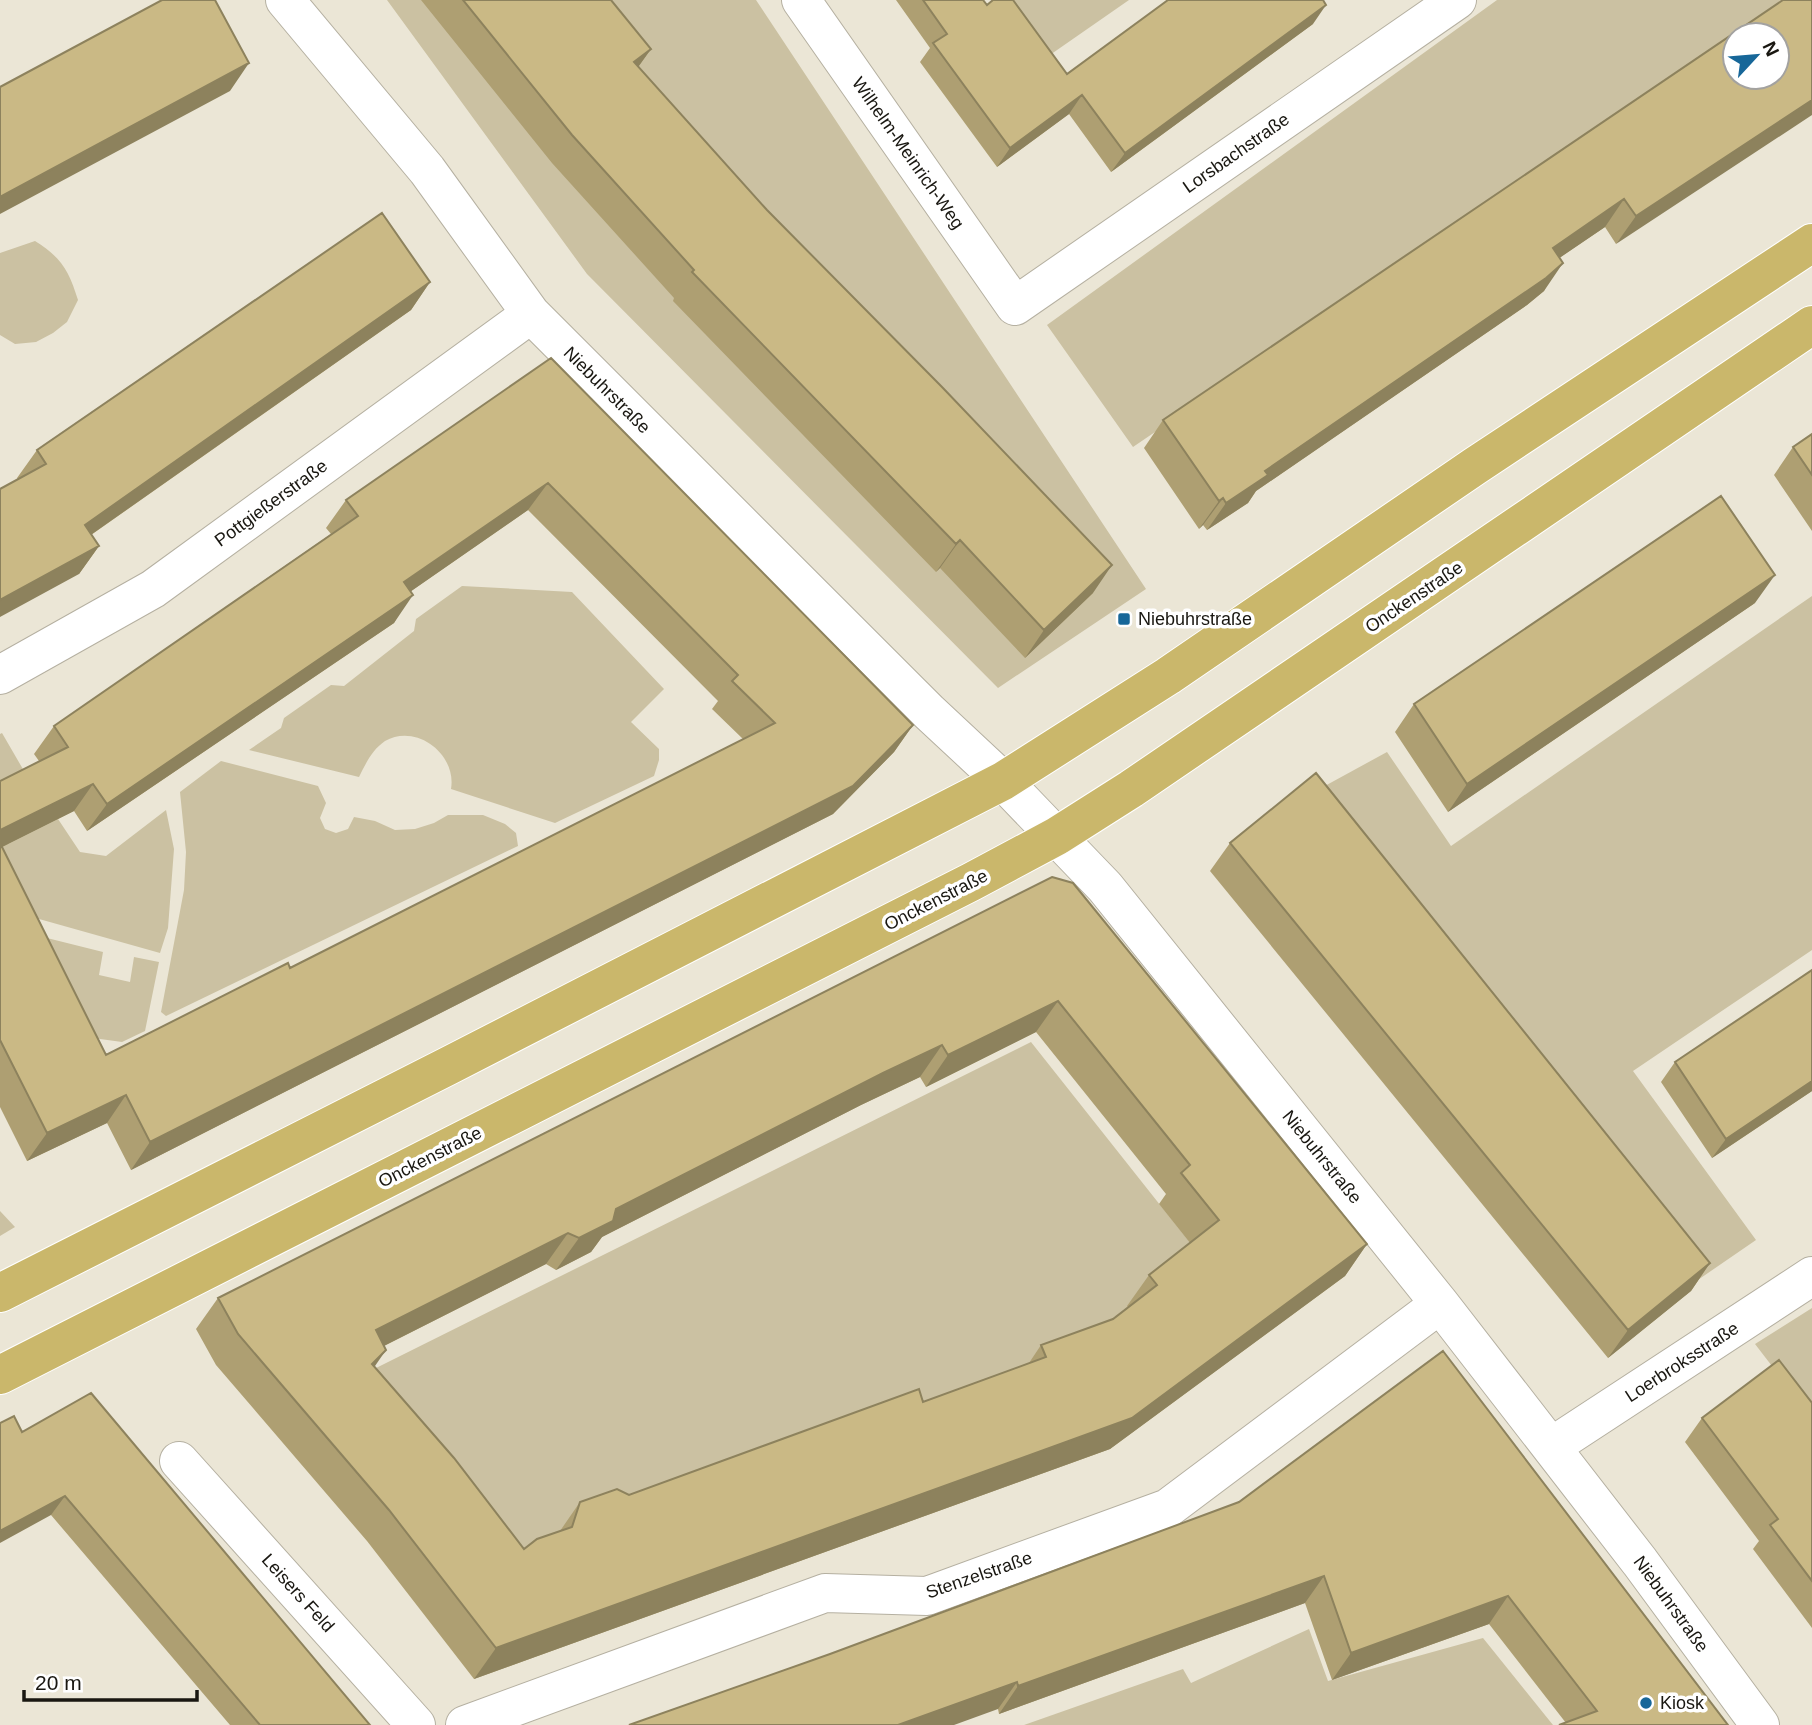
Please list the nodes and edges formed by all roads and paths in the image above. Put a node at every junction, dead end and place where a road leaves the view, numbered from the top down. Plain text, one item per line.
1 (285, 0) edge
2 (801, 0) edge
3 (1457, 0) edge
4 (1812, 243) edge
5 (1014, 306) joint
6 (531, 314) junction
7 (1812, 325) edge
8 (0, 675) edge
9 (1003, 780) junction
10 (1057, 836) junction
11 (1812, 1276) edge
12 (0, 1293) edge
13 (1440, 1304) junction
14 (0, 1375) edge
15 (1552, 1447) junction
16 (179, 1461) dead end
17 (416, 1725) edge
18 (465, 1725) edge
19 (1760, 1725) edge

1 - 6 street, Niebuhrstraße
2 - 5 street, Wilhelm-Meinrich-Weg
3 - 5 street, Lorsbachstraße
4 - 9 main road
6 - 8 street, Pottgießerstraße
6 - 9 street, Niebuhrstraße
7 - 10 main road, Onckenstraße
9 - 10 street, Niebuhrstraße
9 - 12 main road
10 - 13 street, Niebuhrstraße
10 - 14 main road, Onckenstraße
11 - 15 street, Loerbroksstraße
13 - 15 street, Niebuhrstraße
13 - 18 street, Stenzelstraße
15 - 19 street, Niebuhrstraße
16 - 17 street, Leisers Feld

